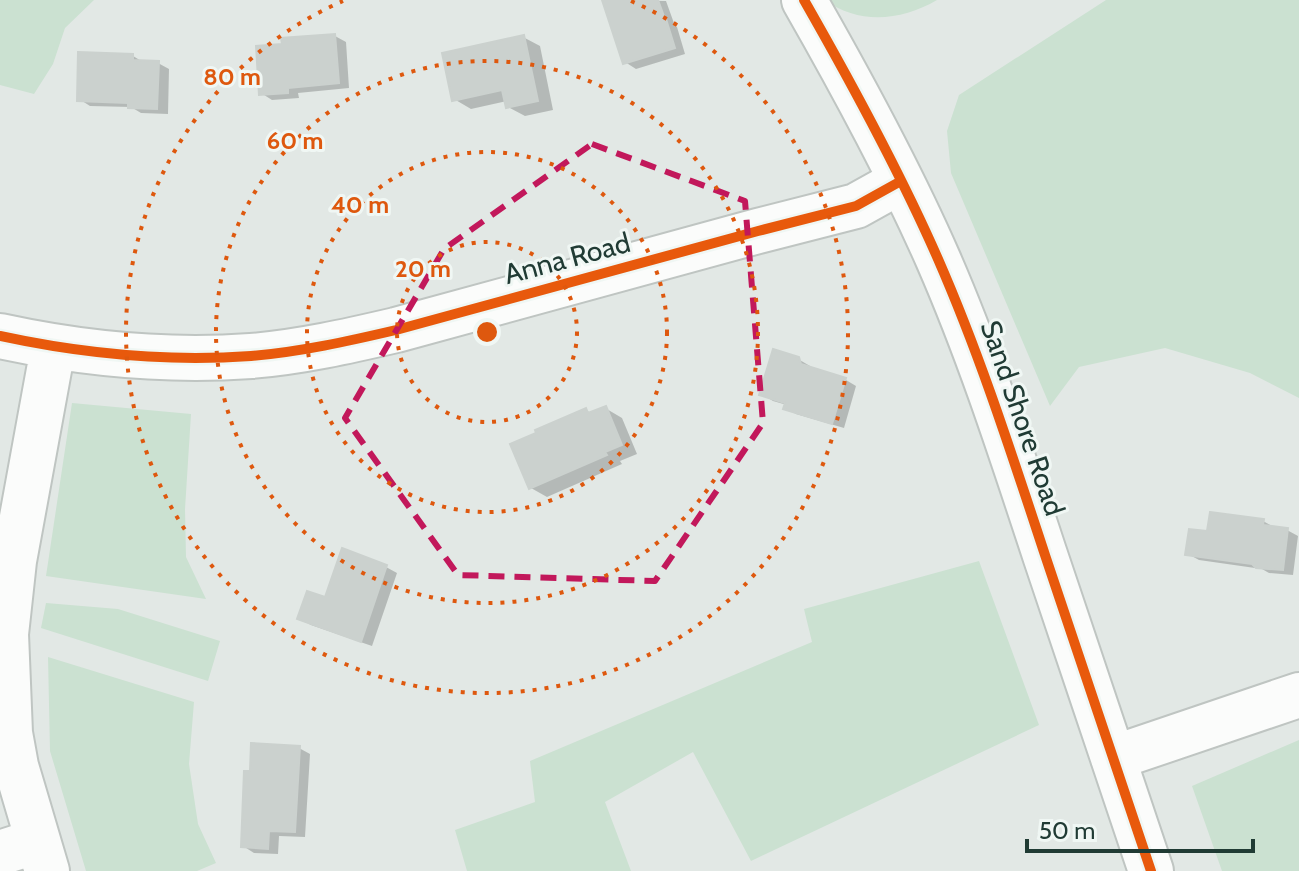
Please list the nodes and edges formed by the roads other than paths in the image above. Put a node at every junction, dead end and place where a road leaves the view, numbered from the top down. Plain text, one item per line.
1 (804, 0) edge
2 (901, 181) junction
3 (0, 336) edge
4 (53, 348) junction
5 (1299, 695) edge
6 (1113, 758) junction
7 (28, 855) edge
8 (1151, 871) edge

1 - 2 street, Sand Shore Road
2 - 4 street, Anna Road
2 - 6 street, Sand Shore Road
3 - 4 street, Anna Road
4 - 7 street
5 - 6 street
6 - 8 street, Sand Shore Road

